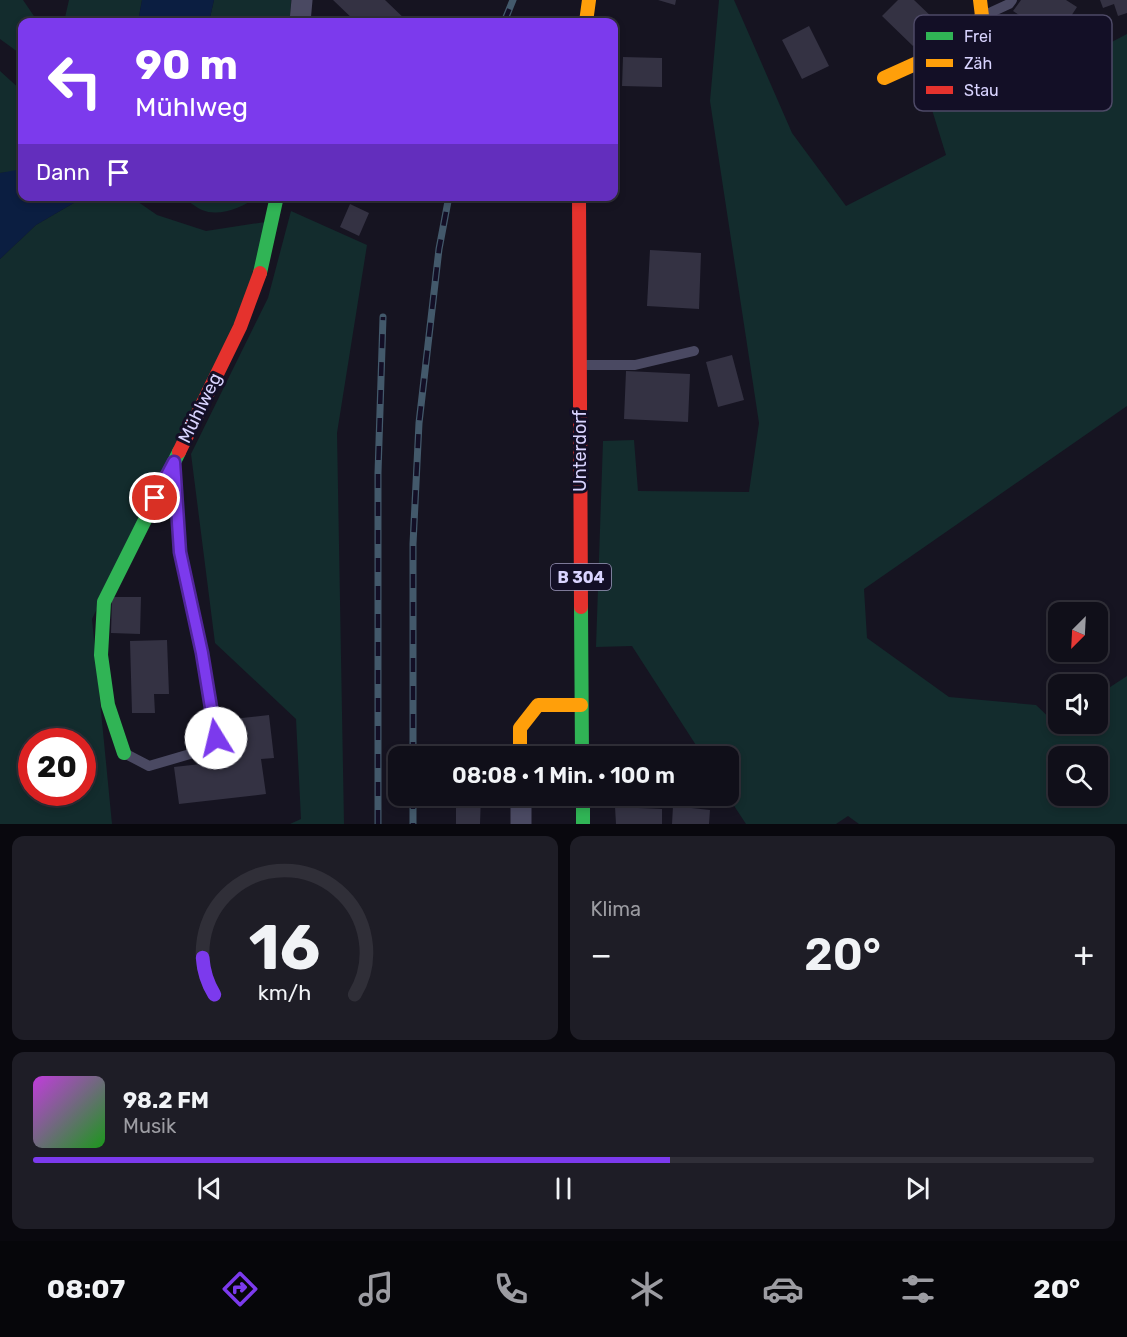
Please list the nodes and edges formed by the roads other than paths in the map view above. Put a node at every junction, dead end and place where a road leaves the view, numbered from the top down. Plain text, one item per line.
1 (302, 0) edge
2 (589, 0) edge
3 (980, 0) edge
4 (1012, 0) edge
5 (982, 15) edge
6 (984, 15) edge
7 (300, 18) edge
8 (587, 18) edge
9 (914, 64) edge
10 (884, 78) dead end
11 (276, 201) edge
12 (579, 201) edge
13 (694, 351) dead end
14 (580, 365) junction
15 (174, 462) junction
16 (581, 705) junction
17 (520, 746) edge
18 (582, 746) edge
19 (124, 753) joint
20 (520, 806) edge
21 (583, 806) edge
22 (521, 824) edge
23 (584, 824) edge

1 - 7 street
2 - 8 street
3 - 5 street
4 - 6 lane
9 - 10 street
11 - 15 street, Mühlweg
12 - 14 street, Unterdorf / B 304
13 - 14 lane
14 - 16 street, Unterdorf / B 304
15 - 19 street, Mühlweg
15 - 19 lane
16 - 17 street
16 - 18 street, Unterdorf / B 304
20 - 22 street
21 - 23 street

